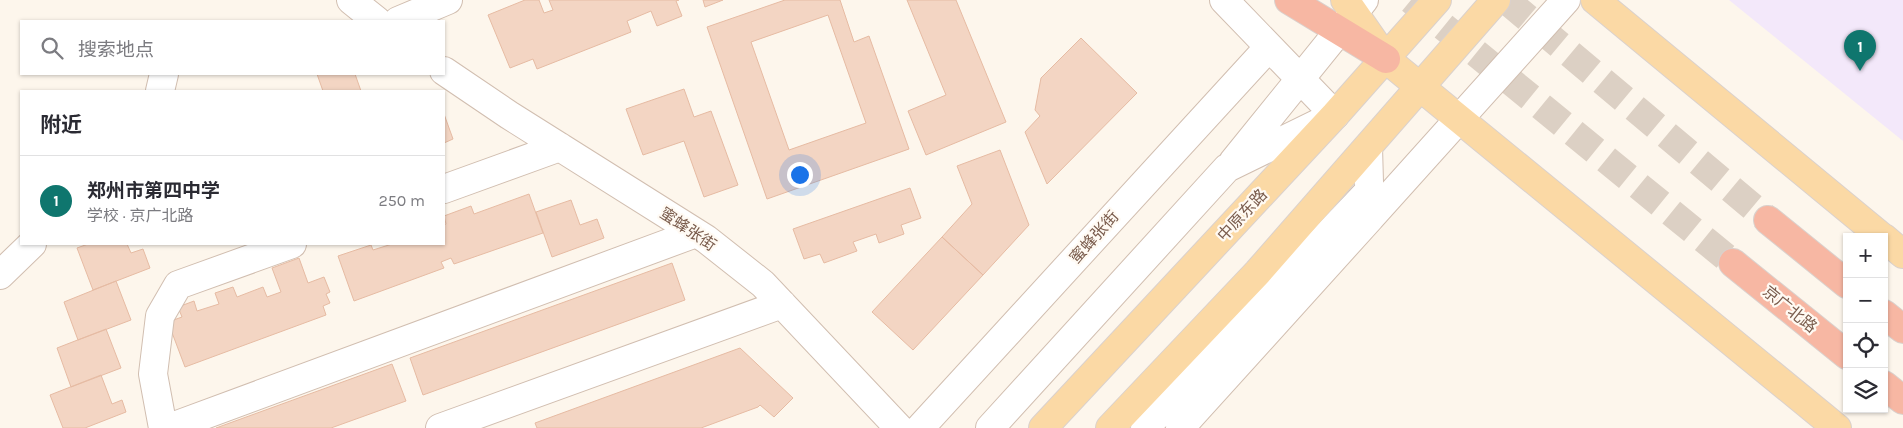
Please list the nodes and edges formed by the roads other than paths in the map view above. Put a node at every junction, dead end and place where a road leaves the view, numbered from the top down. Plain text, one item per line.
1 (351, 0) edge
2 (448, 0) edge
3 (1224, 0) edge
4 (1289, 0) edge
5 (1438, 0) edge
6 (1496, 0) edge
7 (1566, 0) edge
8 (1595, 0) edge
9 (1351, 11) edge
10 (376, 20) edge
11 (400, 20) edge
12 (1269, 47) junction
13 (1386, 59) junction
14 (445, 72) edge
15 (164, 75) edge
16 (1300, 79) junction
17 (1420, 87) junction
18 (160, 90) edge
19 (1335, 115) junction
20 (1459, 119) junction
21 (560, 147) junction
22 (1368, 147) junction
23 (1227, 168) junction
24 (445, 189) edge
25 (1369, 191) junction
26 (1370, 218) junction
27 (1768, 220) tunnel mouth
28 (696, 233) junction
29 (1877, 233) edge
30 (1888, 242) edge
31 (31, 245) edge
32 (289, 245) edge
33 (1903, 254) edge
34 (1733, 263) tunnel mouth
35 (0, 275) edge
36 (1843, 281) edge
37 (782, 304) junction
38 (1888, 317) edge
39 (1903, 329) edge
40 (1843, 352) edge
41 (1888, 388) edge
42 (1903, 400) edge
43 (163, 428) edge
44 (169, 428) edge
45 (440, 428) edge
46 (899, 428) edge
47 (920, 428) edge
48 (990, 428) edge
49 (1043, 428) edge
50 (1110, 428) edge
51 (1145, 428) edge
52 (1180, 428) edge
53 (1837, 428) edge

1 - 10 street
2 - 11 street
3 - 12 street
4 - 9 highway
5 - 13 main road, 中原东路
6 - 17 main road
7 - 20 street
8 - 29 main road
9 - 13 highway
9 - 16 street
12 - 16 street
12 - 47 street, 蜜蜂张街
13 - 17 main road
13 - 19 main road, 中原东路
14 - 21 street, 蜜蜂张街
15 - 18 street
16 - 19 street
16 - 23 street
17 - 20 main road
17 - 22 main road
19 - 23 street
19 - 49 main road, 中原东路
20 - 26 street
20 - 53 main road
21 - 24 street
21 - 28 street, 蜜蜂张街
22 - 25 street
22 - 50 main road
23 - 48 street
25 - 26 street
25 - 51 street
26 - 52 street
27 - 36 highway
28 - 37 street, 蜜蜂张街
28 - 44 street
30 - 33 main road
31 - 35 street
32 - 43 street
34 - 40 highway, 京广北路
37 - 45 street
37 - 46 street, 蜜蜂张街
38 - 39 highway
41 - 42 highway

